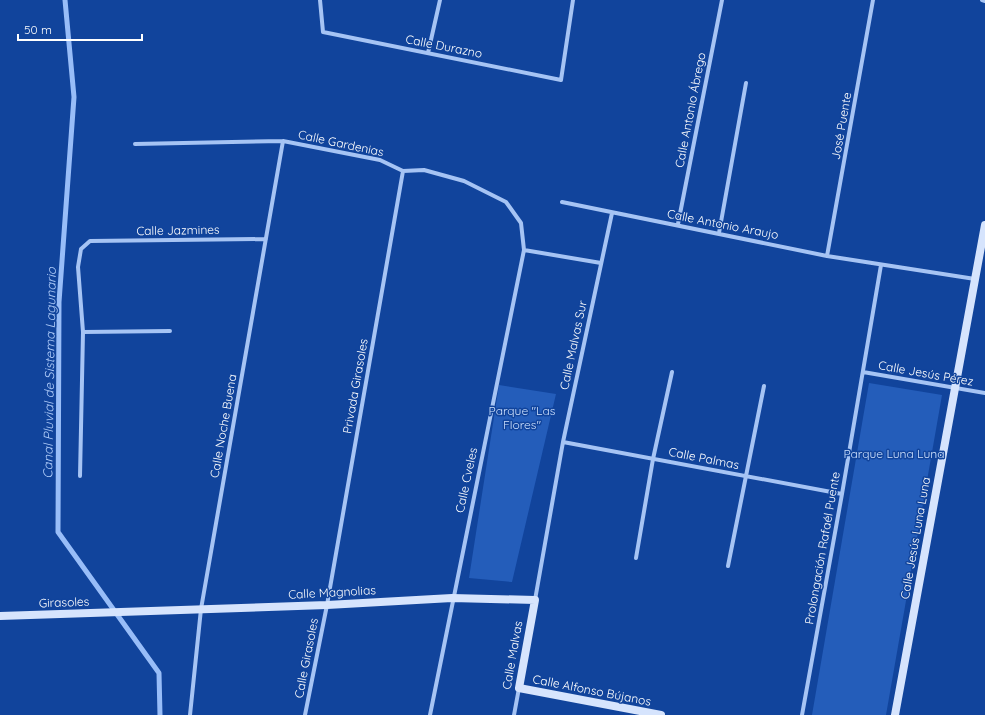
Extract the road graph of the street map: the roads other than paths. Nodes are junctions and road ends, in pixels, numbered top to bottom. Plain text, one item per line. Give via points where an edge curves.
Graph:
1 (320, 0) edge
2 (440, 0) edge
3 (573, 0) edge
4 (722, 0) edge
5 (873, 0) edge
6 (982, 0) edge
7 (985, 1) edge
8 (428, 53) junction
9 (746, 83) dead end
10 (283, 141) junction
11 (135, 144) dead end
12 (403, 171) junction
13 (562, 202) dead end
14 (612, 213) junction
15 (678, 224) junction
16 (985, 224) edge
17 (719, 233) junction
18 (266, 239) junction
19 (524, 250) junction
20 (827, 256) junction
21 (601, 263) junction
22 (881, 265) junction
23 (975, 279) junction
24 (170, 331) dead end
25 (83, 332) junction
26 (672, 372) dead end
27 (863, 372) junction
28 (764, 386) dead end
29 (955, 388) junction
30 (985, 394) edge
31 (563, 442) junction
32 (653, 459) junction
33 (80, 476) dead end
34 (746, 476) junction
35 (842, 494) junction
36 (636, 558) dead end
37 (728, 566) dead end
38 (452, 598) junction
39 (535, 600) junction
40 (327, 605) junction
41 (201, 609) junction
42 (130, 612) joint
43 (0, 616) edge
44 (519, 688) junction
45 (190, 715) edge
46 (305, 715) edge
47 (430, 715) edge
48 (514, 715) edge
49 (661, 715) edge
50 (802, 715) edge
51 (895, 715) edge

1 - 8 street, Calle Durazno via 323,32
2 - 8 street
3 - 8 street, Calle Durazno via 560,80
4 - 15 street, Calle Antonio Ábrego
5 - 20 street, José Puente
6 - 7 street
9 - 17 street
10 - 11 street, Calle Gardenias
10 - 12 street, Calle Gardenias via 380,160
10 - 18 street, Calle Noche Buena
12 - 19 street, Calle Gardenias via 424,170 464,181 506,202 521,223
12 - 40 street, Privada Girasoles
13 - 14 street, Calle Antonio Araujo
14 - 15 street, Calle Antonio Araujo
14 - 21 street, Calle Malvas Sur
15 - 17 street, Calle Antonio Araujo
16 - 23 street, Calle Jesús Luna Luna
17 - 20 street, Calle Antonio Araujo
18 - 25 street, Calle Jazmines via 90,241 81,249 78,267
18 - 41 street, Calle Noche Buena
19 - 21 street
19 - 38 street, Calle Cveles
20 - 22 street, Calle Antonio Araujo
21 - 31 street, Calle Malvas Sur
22 - 23 street, Calle Antonio Araujo
22 - 27 street, Prolongación Rafaél Puente
23 - 29 street, Calle Jesús Luna Luna
24 - 25 street
25 - 33 street
26 - 32 street
27 - 29 street, Calle Jesús Pérez
27 - 35 street, Prolongación Rafaél Puente
28 - 34 street
29 - 30 street, Calle Jesús Pérez
29 - 51 street, Calle Jesús Luna Luna
31 - 32 street, Calle Palmas
31 - 39 street, Calle Malvas Sur
32 - 34 street, Calle Palmas
32 - 36 street
34 - 35 street, Calle Palmas
34 - 37 street
35 - 50 street, Prolongación Rafaél Puente
38 - 39 street, Calle Magnolias
38 - 40 street, Calle Magnolias
38 - 47 street, Calle Cveles
39 - 44 street, Calle Malvas
40 - 41 street, Calle Magnolias
40 - 46 street, Calle Girasoles
41 - 42 street, Calle Magnolias
41 - 45 street, Calle Noche Buena
42 - 43 street, Girasoles
44 - 48 street, Calle Malvas
44 - 49 street, Calle Alfonso Bújanos

